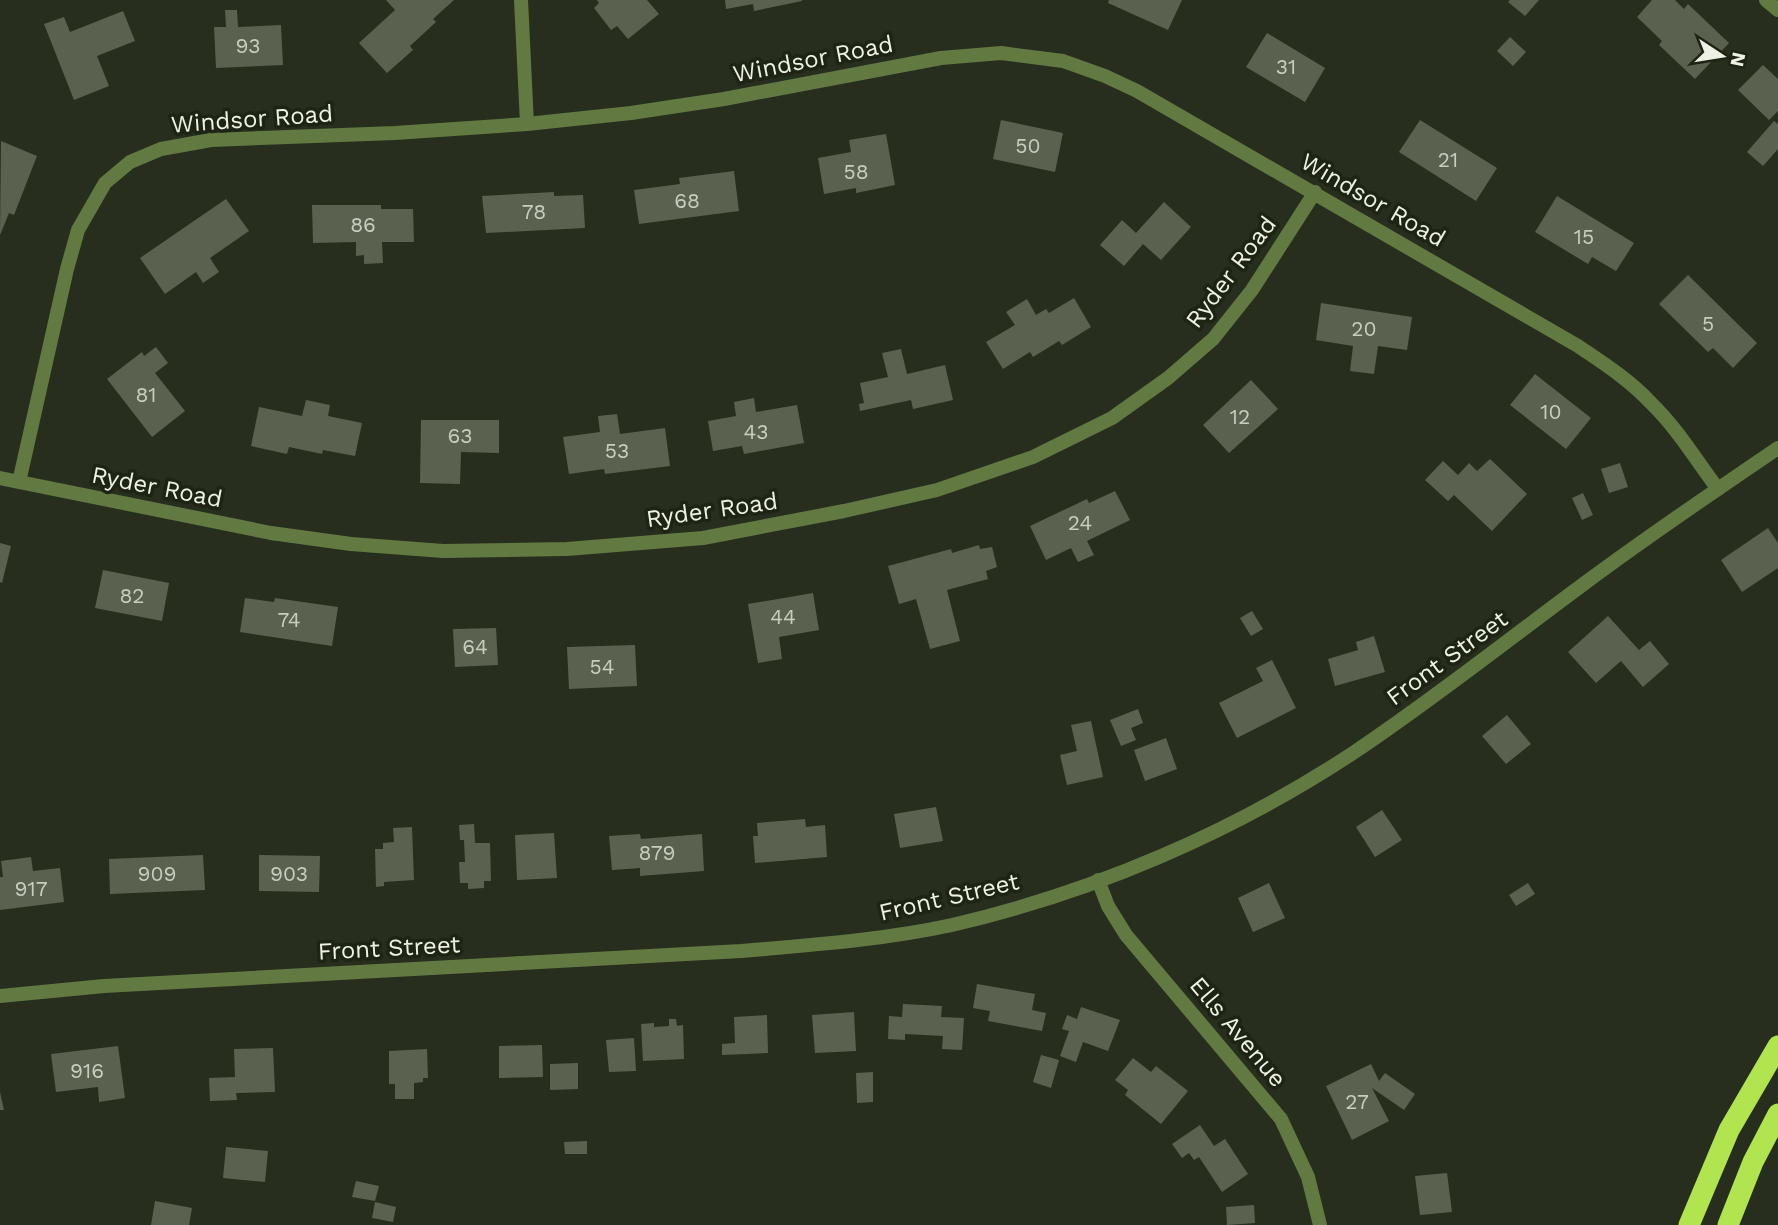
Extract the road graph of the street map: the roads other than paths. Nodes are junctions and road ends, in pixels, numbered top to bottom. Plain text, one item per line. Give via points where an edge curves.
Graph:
1 (521, 0) edge
2 (1766, 0) edge
3 (1778, 10) edge
4 (527, 124) junction
5 (1315, 192) junction
6 (1778, 448) edge
7 (0, 478) edge
8 (19, 482) junction
9 (1718, 489) junction
10 (1098, 880) junction
11 (0, 996) edge
12 (1778, 1046) edge
13 (1778, 1114) edge
14 (1320, 1225) edge
15 (1689, 1225) edge
16 (1728, 1225) edge

1 - 4 street
2 - 3 street
4 - 5 street, Windsor Road via 631,113 941,58 1001,53 1084,68 1137,91
4 - 8 street, Windsor Road via 211,140 161,149 130,162 104,183 78,230
5 - 8 street, Ryder Road via 1252,290 1213,339 1112,418 1033,457 937,490 844,511 703,538 567,549 443,551 271,533
5 - 9 street, Windsor Road via 1611,369 1666,418
6 - 9 street, Front Street
7 - 8 street, Ryder Road
9 - 10 street, Front Street via 1354,752 1241,818
10 - 11 street, Front Street via 953,924 838,942
10 - 14 street, Ells Avenue via 1126,934 1281,1119 1308,1177
12 - 15 highway via 1729,1130
13 - 16 highway

